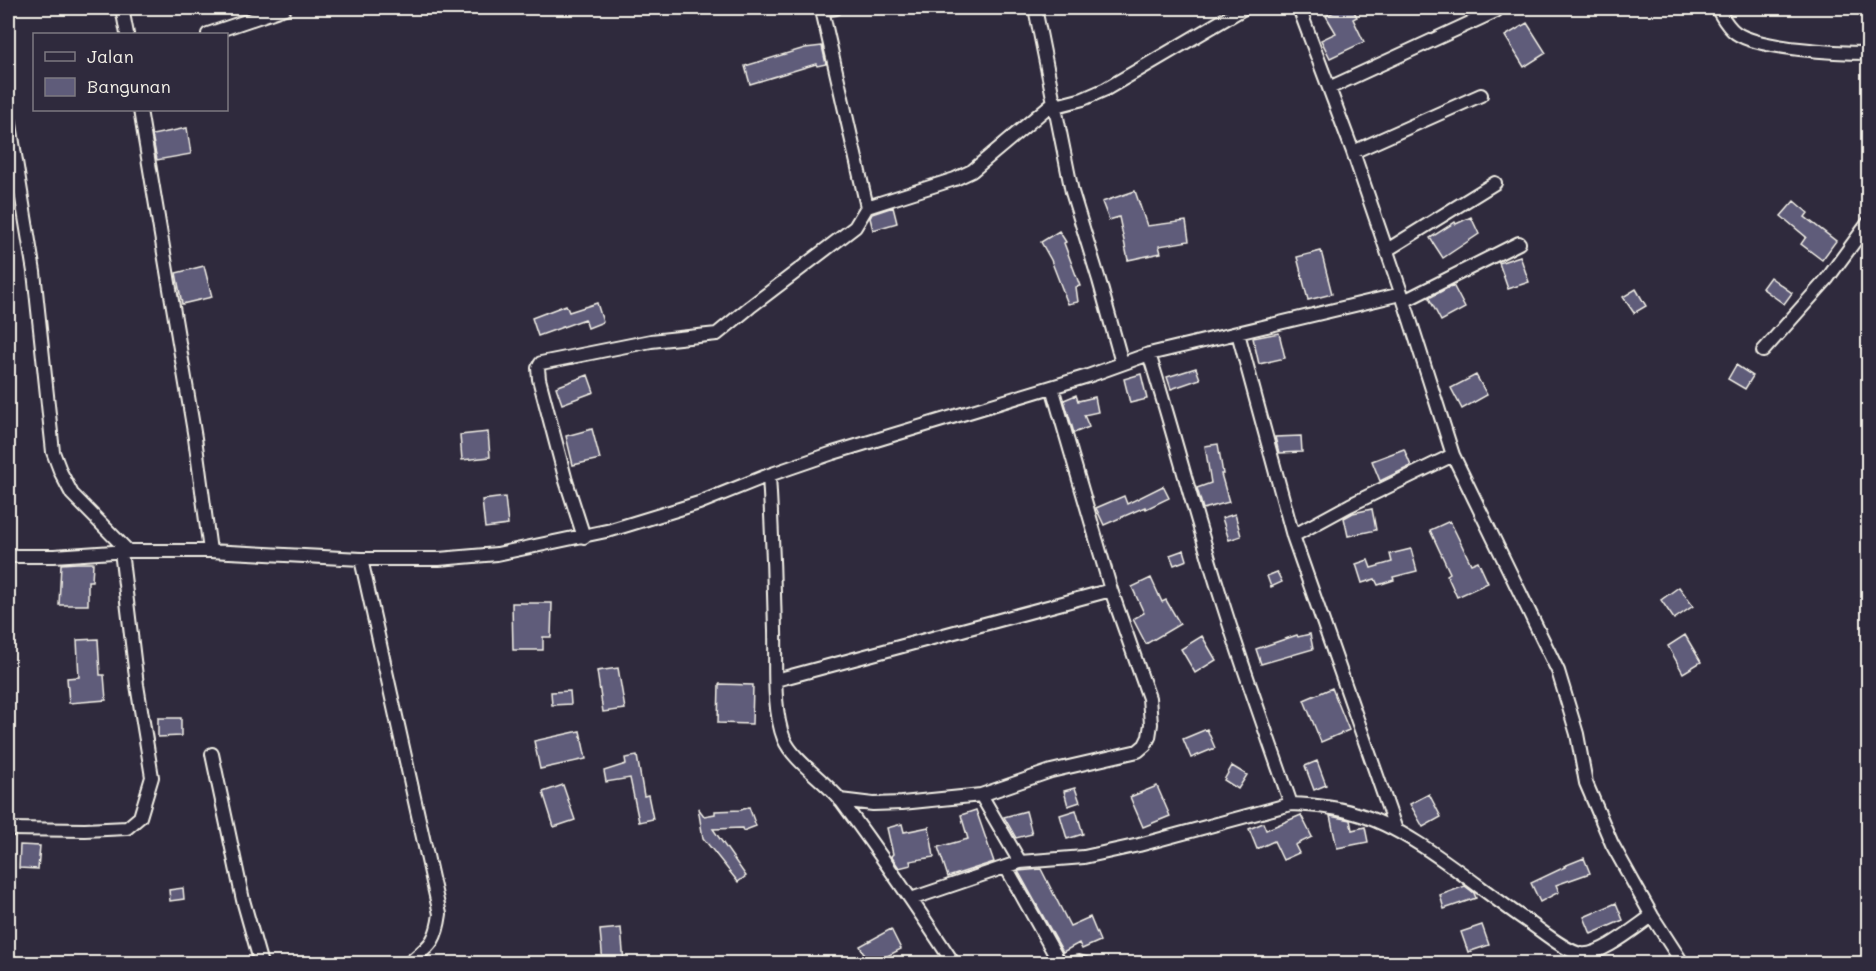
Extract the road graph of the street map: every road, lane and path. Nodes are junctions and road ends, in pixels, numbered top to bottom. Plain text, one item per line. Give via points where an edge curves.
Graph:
1 (122, 8) edge
2 (285, 8) edge
3 (836, 8) edge
4 (1035, 8) edge
5 (1244, 8) edge
6 (1299, 8) edge
7 (1717, 8) edge
8 (822, 9) edge
9 (1496, 11) dead end
10 (127, 33) edge
11 (211, 33) edge
12 (1869, 53) edge
13 (1329, 88) junction
14 (1481, 95) dead end
15 (1056, 104) junction
16 (140, 111) edge
17 (8, 112) edge
18 (1353, 152) junction
19 (1495, 183) dead end
20 (867, 207) junction
21 (1869, 223) edge
22 (1519, 243) dead end
23 (1387, 250) junction
24 (1403, 298) junction
25 (1238, 333) junction
26 (1763, 351) dead end
27 (1149, 354) junction
28 (1122, 363) junction
29 (1052, 387) junction
30 (1453, 455) junction
31 (769, 475) junction
32 (1293, 536) junction
33 (584, 537) junction
34 (124, 551) junction
35 (210, 551) junction
36 (8, 556) edge
37 (361, 559) junction
38 (1111, 590) junction
39 (776, 680) junction
40 (212, 754) dead end
41 (981, 795) junction
42 (840, 800) junction
43 (1291, 804) junction
44 (8, 829) edge
45 (1396, 830) junction
46 (1020, 862) junction
47 (1006, 867) junction
48 (911, 899) junction
49 (1652, 916) junction
50 (261, 963) edge
51 (408, 963) edge
52 (954, 963) edge
53 (1063, 963) edge
54 (1067, 963) edge
55 (1085, 963) edge
56 (1683, 963) edge

1 - 10 street
2 - 11 street
3 - 8 street
4 - 15 street
5 - 15 street via 1106,89
6 - 13 street
7 - 12 street via 1731,29 1749,40
8 - 20 street
9 - 13 street
13 - 18 street
14 - 18 street
15 - 20 street via 972,171
15 - 28 street via 1072,192
16 - 35 street
17 - 34 street via 34,272 53,452 72,494
18 - 23 street
19 - 23 street
20 - 33 street via 855,227 717,334 651,341 541,363 539,379
21 - 26 street via 1827,279
22 - 24 street
23 - 24 street
24 - 25 street
24 - 30 street
25 - 27 street
25 - 32 street
27 - 28 street
27 - 43 street via 1202,535
28 - 29 street
29 - 31 street
29 - 38 street
30 - 32 street
30 - 49 street via 1558,671 1577,734 1586,783 1612,844
31 - 33 street via 699,503
31 - 39 street
32 - 45 street
33 - 37 street via 497,554
34 - 35 street
34 - 36 street
34 - 44 street via 137,685 152,777 140,817 127,828
35 - 37 street
37 - 51 street via 440,914 437,933 428,947
38 - 39 street
38 - 41 street via 1149,698 1151,724 1145,745 1138,751 1051,771
39 - 42 street via 779,722 785,741
40 - 50 street via 243,900
41 - 42 street via 902,803
41 - 46 street
42 - 48 street
43 - 45 street via 1354,813
43 - 46 street via 1084,857
45 - 49 street via 1582,955 1598,952
46 - 47 street
47 - 48 street
47 - 53 street
48 - 52 street
49 - 56 street
54 - 55 street

